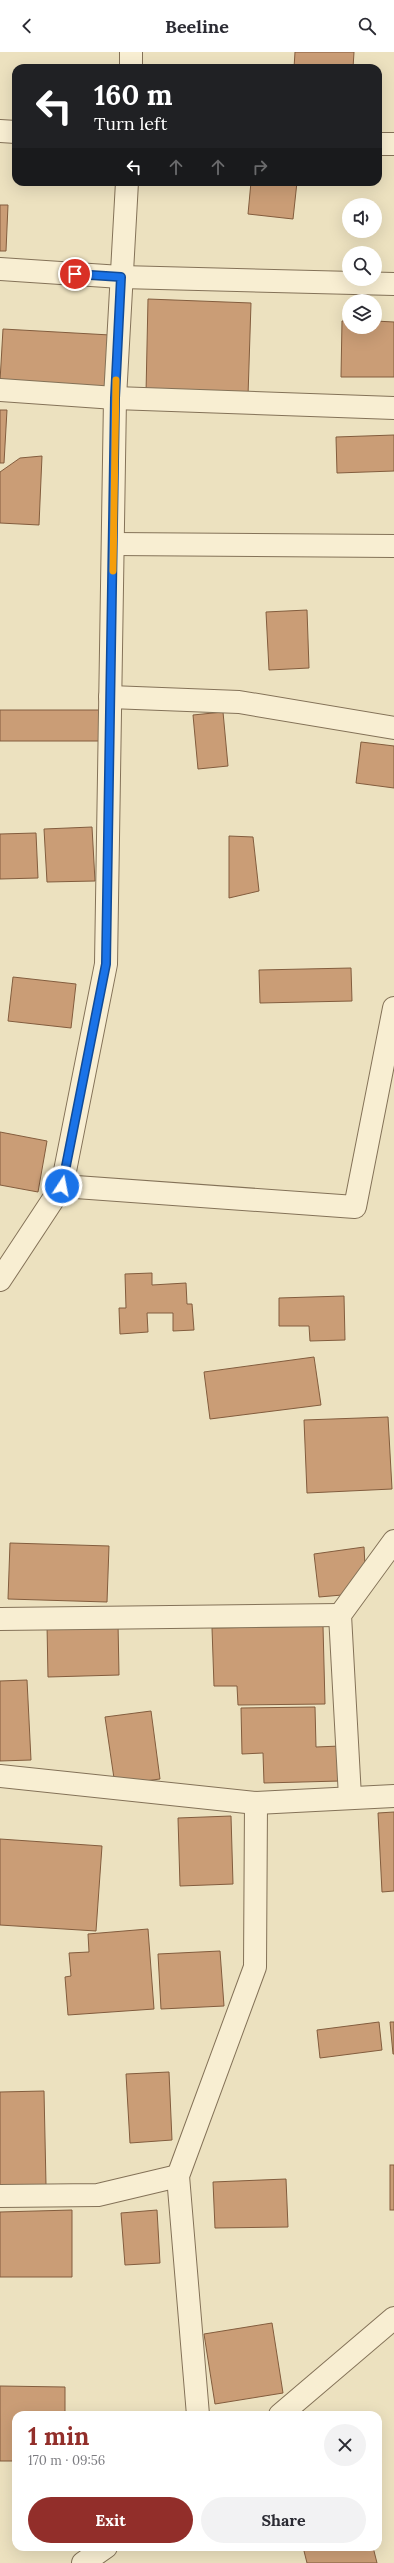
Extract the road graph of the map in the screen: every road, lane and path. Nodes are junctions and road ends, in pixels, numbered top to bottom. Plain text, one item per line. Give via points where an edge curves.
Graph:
1 (132, 52) edge
2 (131, 64) edge
3 (0, 131) edge
4 (12, 132) edge
5 (382, 144) edge
6 (394, 144) edge
7 (127, 186) edge
8 (0, 269) edge
9 (121, 277) junction
10 (394, 284) edge
11 (0, 390) edge
12 (115, 398) junction
13 (394, 408) edge
14 (113, 544) junction
15 (394, 546) edge
16 (110, 696) junction
17 (394, 728) edge
18 (394, 1008) edge
19 (62, 1186) junction
20 (0, 1280) edge
21 (394, 1541) edge
22 (340, 1615) junction
23 (0, 1620) edge
24 (0, 1776) edge
25 (394, 1796) edge
26 (350, 1797) junction
27 (256, 1803) junction
28 (178, 2176) junction
29 (0, 2196) edge
30 (394, 2318) edge
31 (198, 2411) edge
32 (285, 2411) edge
33 (100, 2551) edge
34 (82, 2563) edge

1 - 2 street
3 - 4 street
5 - 6 street
7 - 9 street
8 - 9 street
9 - 10 street
9 - 12 street
11 - 12 street
12 - 13 street
12 - 14 street
14 - 15 street
14 - 16 street
16 - 17 street via 239,702
16 - 19 street via 106,964
18 - 19 street via 355,1207
19 - 20 street
21 - 22 street
22 - 23 street
22 - 26 street
24 - 27 street
25 - 26 street
26 - 27 street
27 - 28 street via 255,1967
28 - 29 street via 98,2194
28 - 31 street
30 - 32 street
33 - 34 street

